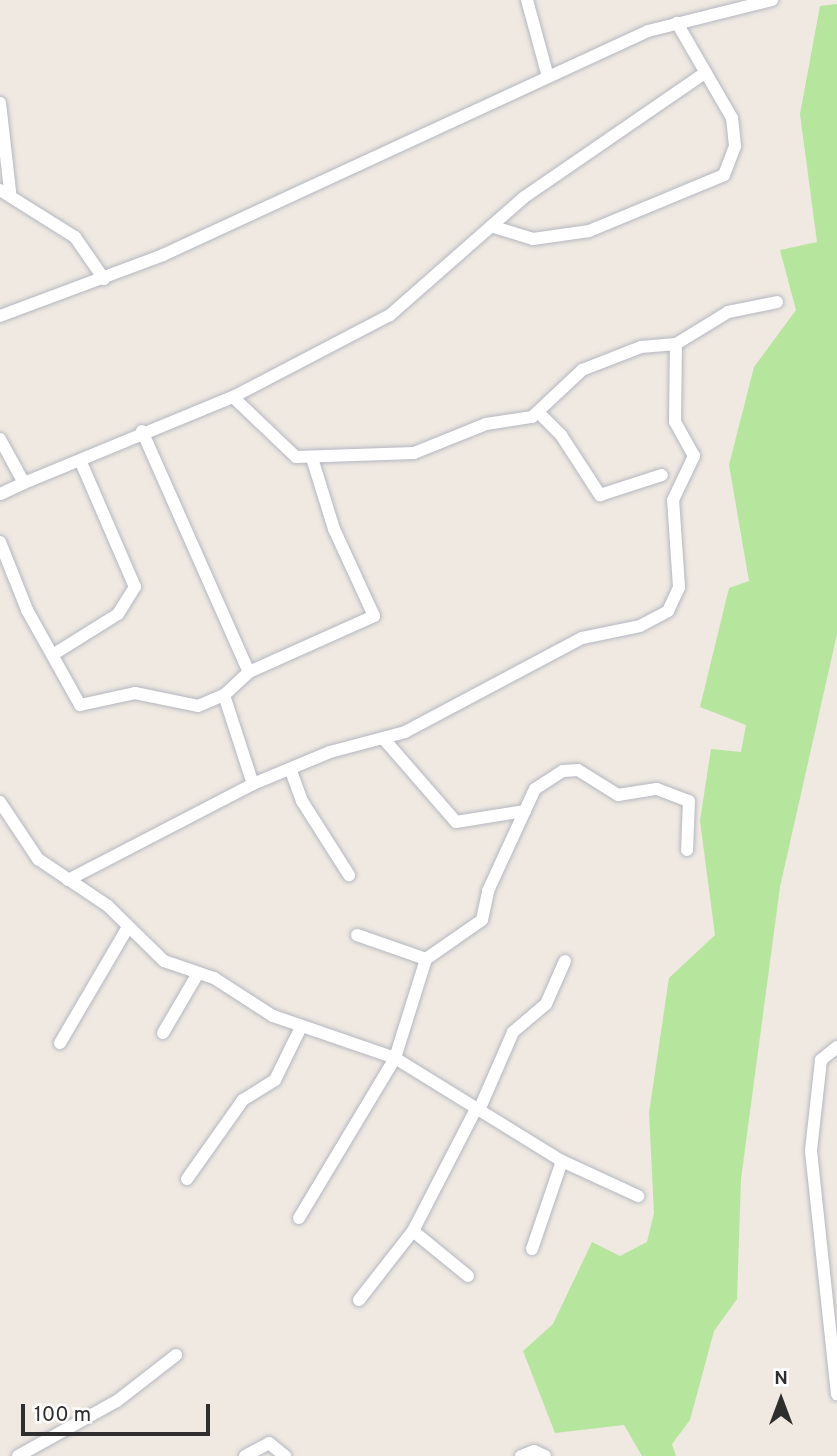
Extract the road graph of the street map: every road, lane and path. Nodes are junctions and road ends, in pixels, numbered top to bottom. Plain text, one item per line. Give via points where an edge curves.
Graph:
1 (527, 0) edge
2 (772, 0) edge
3 (677, 23) junction
4 (547, 73) junction
5 (705, 73) junction
6 (0, 103) edge
7 (5, 191) edge
8 (494, 227) junction
9 (104, 279) junction
10 (777, 302) dead end
11 (0, 316) edge
12 (676, 344) junction
13 (233, 397) junction
14 (537, 412) junction
15 (142, 431) junction
16 (0, 439) edge
17 (80, 460) junction
18 (313, 461) junction
19 (662, 475) dead end
20 (24, 483) junction
21 (0, 494) edge
22 (0, 542) edge
23 (54, 654) junction
24 (249, 672) junction
25 (224, 695) junction
26 (383, 738) junction
27 (291, 771) junction
28 (253, 784) junction
29 (0, 802) edge
30 (524, 811) junction
31 (687, 850) dead end
32 (349, 875) dead end
33 (68, 880) junction
34 (127, 929) junction
35 (357, 935) dead end
36 (426, 959) junction
37 (565, 961) dead end
38 (197, 975) junction
39 (302, 1027) junction
40 (163, 1032) dead end
41 (60, 1044) dead end
42 (837, 1047) edge
43 (395, 1058) junction
44 (478, 1110) junction
45 (562, 1161) junction
46 (187, 1179) dead end
47 (638, 1196) dead end
48 (299, 1218) dead end
49 (413, 1231) junction
50 (532, 1249) dead end
51 (468, 1276) dead end
52 (359, 1300) dead end
53 (176, 1355) dead end
54 (836, 1387) edge
55 (18, 1456) edge
56 (245, 1456) edge
57 (285, 1456) edge
58 (521, 1456) edge
59 (545, 1456) edge

1 - 4 street
2 - 3 street
3 - 4 street
3 - 5 street
4 - 9 street
5 - 8 street via 605,137
5 - 8 street via 732,118 735,146 724,176 589,231 533,239
6 - 7 street
7 - 9 street via 75,237
8 - 13 street via 415,299
9 - 11 street
10 - 12 street via 728,312
12 - 14 street via 641,347 582,370
12 - 26 street via 675,422 694,456 673,500 679,587 668,611 640,626 582,638
13 - 15 street
13 - 18 street via 296,457
14 - 18 street via 516,422 486,424 414,453
14 - 19 street via 568,443 600,495
15 - 17 street
15 - 24 street
16 - 20 street
17 - 20 street
17 - 23 street via 135,587 118,614
18 - 24 street via 334,529 374,616
20 - 21 street
22 - 23 street
23 - 25 street via 80,705 135,692 198,706
24 - 25 street
25 - 28 street
26 - 27 street
26 - 30 street via 456,822
27 - 28 street
27 - 32 street via 302,801
28 - 33 street
29 - 33 street via 20,839
30 - 31 street via 535,789 563,771 593,774 628,797 657,789 689,801
30 - 36 street via 482,920
33 - 34 street via 108,906
34 - 38 street via 164,961
34 - 41 street
35 - 36 street
36 - 43 street
37 - 44 street via 546,1004 513,1032
38 - 39 street
38 - 40 street
39 - 43 street
39 - 46 street via 275,1080 243,1100
42 - 54 street via 821,1060 811,1151
43 - 44 street
43 - 48 street
44 - 45 street
44 - 49 street
45 - 47 street
45 - 50 street
49 - 51 street
49 - 52 street
53 - 55 street via 117,1402
56 - 57 street via 269,1443
58 - 59 street via 534,1451

